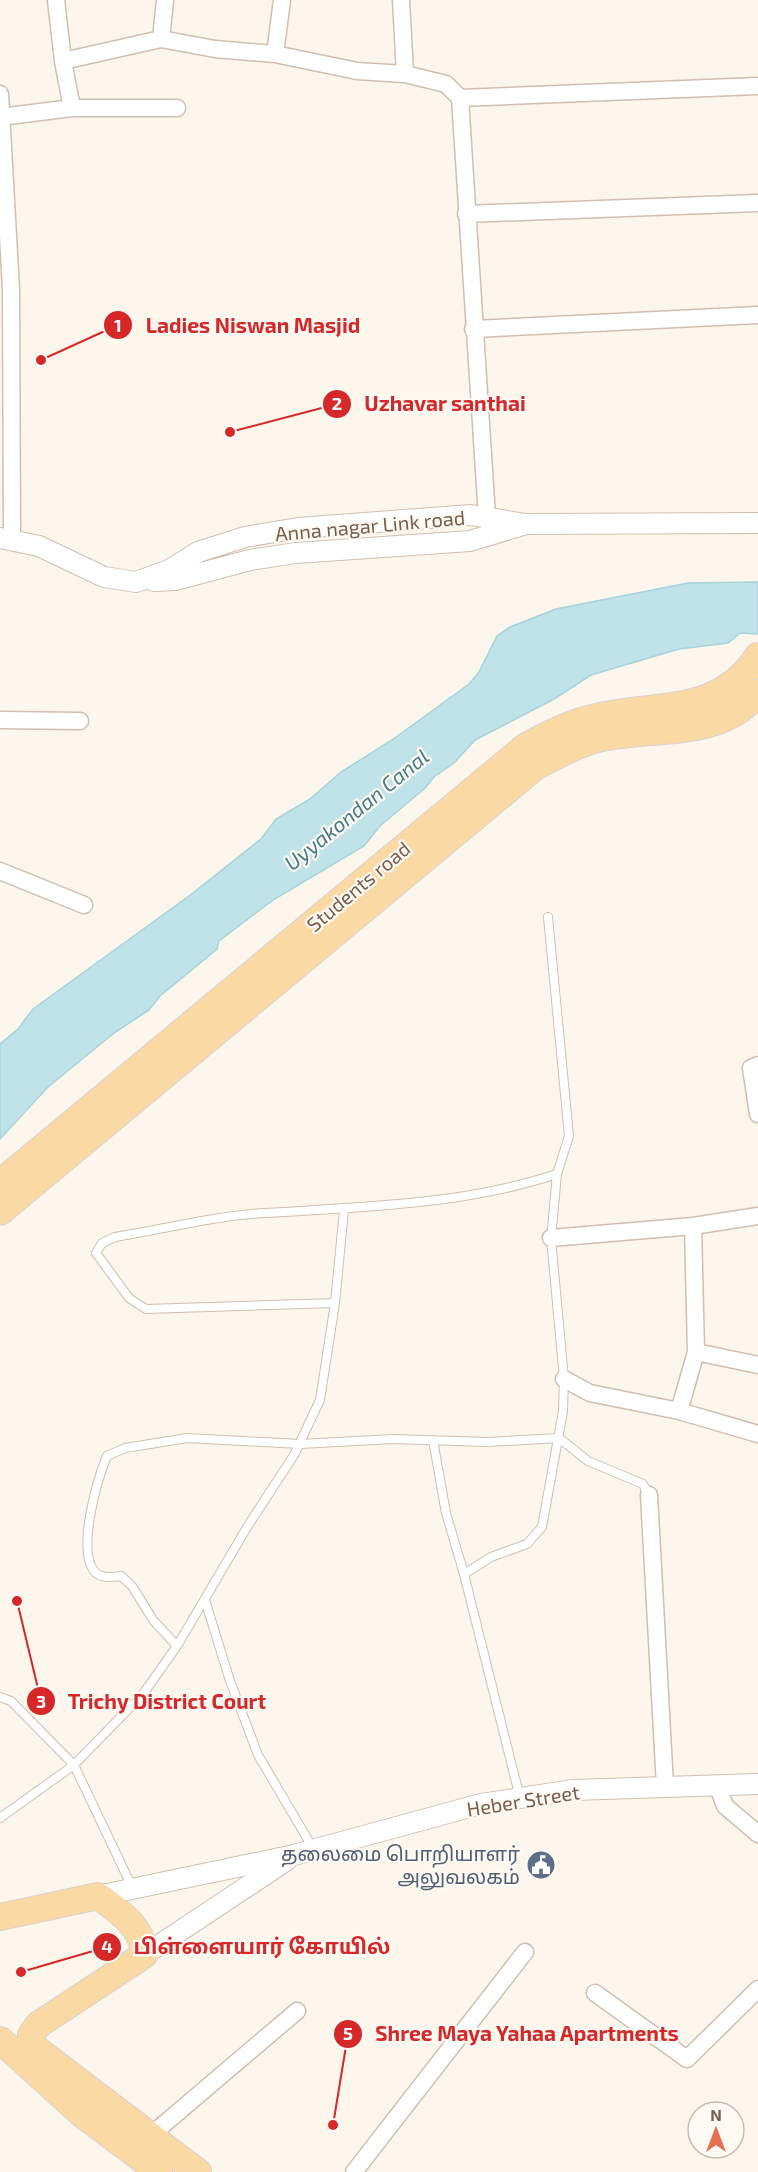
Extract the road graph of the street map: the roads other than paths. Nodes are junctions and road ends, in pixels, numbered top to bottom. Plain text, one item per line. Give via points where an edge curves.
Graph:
1 (56, 0) edge
2 (165, 0) edge
3 (282, 0) edge
4 (401, 0) edge
5 (161, 39) junction
6 (275, 54) junction
7 (63, 61) junction
8 (405, 74) junction
9 (758, 86) edge
10 (0, 94) edge
11 (460, 98) junction
12 (72, 108) junction
13 (177, 108) dead end
14 (1, 117) edge
15 (758, 202) edge
16 (466, 214) junction
17 (758, 315) edge
18 (473, 329) junction
19 (487, 518) junction
20 (758, 523) edge
21 (525, 524) junction
22 (6, 538) edge
23 (136, 582) junction
24 (755, 660) edge
25 (758, 693) edge
26 (0, 720) edge
27 (80, 721) dead end
28 (0, 871) edge
29 (84, 905) dead end
30 (548, 917) dead end
31 (758, 1065) edge
32 (758, 1114) edge
33 (557, 1174) junction
34 (0, 1183) edge
35 (344, 1210) junction
36 (0, 1212) edge
37 (758, 1216) edge
38 (693, 1226) junction
39 (551, 1238) junction
40 (335, 1303) junction
41 (696, 1352) junction
42 (758, 1365) edge
43 (564, 1379) junction
44 (680, 1411) junction
45 (758, 1434) edge
46 (559, 1438) junction
47 (433, 1440) junction
48 (300, 1443) junction
49 (649, 1495) joint
50 (464, 1575) junction
51 (205, 1600) junction
52 (177, 1646) junction
53 (0, 1697) edge
54 (74, 1765) junction
55 (717, 1784) junction
56 (758, 1784) edge
57 (665, 1786) junction
58 (520, 1798) junction
59 (0, 1818) edge
60 (758, 1834) edge
61 (314, 1850) junction
62 (294, 1855) junction
63 (133, 1889) junction
64 (98, 1896) junction
65 (0, 1917) edge
66 (525, 1952) dead end
67 (144, 1955) junction
68 (758, 1989) edge
69 (595, 1993) dead end
70 (297, 2011) dead end
71 (2, 2046) edge
72 (150, 2136) junction
73 (159, 2172) edge
74 (198, 2172) edge
75 (354, 2172) edge

1 - 7 street
2 - 5 street
3 - 6 street
4 - 8 street
5 - 6 street
5 - 7 street
6 - 8 street via 357,71
7 - 12 street
8 - 11 street via 446,84
9 - 11 street
10 - 14 street
11 - 16 street
12 - 13 street
12 - 14 street
14 - 22 street via 11,289
15 - 16 street
16 - 18 street
17 - 18 street
18 - 19 street
19 - 21 street, Anna nagar Link road
19 - 23 street, Anna nagar Link road via 471,515 298,528 245,537 198,552 169,570
20 - 21 street, Anna nagar Link road
21 - 23 street via 470,541 297,553 250,560 175,580
22 - 23 street via 39,546 104,576
24 - 34 main road, Students road via 732,686 710,698 589,718 525,747
25 - 36 main road via 736,714 719,723 594,740 535,767
26 - 27 street
28 - 29 street
30 - 33 lane via 569,1136
31 - 32 street via 751,1068
33 - 35 lane via 442,1199
33 - 39 lane
35 - 40 lane
35 - 40 lane via 261,1213 115,1237 102,1243 96,1253 129,1298 146,1309
37 - 38 street
38 - 39 street
38 - 41 street
39 - 43 lane
40 - 48 lane via 320,1400
41 - 42 street
41 - 44 street
43 - 44 street via 590,1393
43 - 46 lane
44 - 45 street
46 - 47 lane
46 - 49 lane via 588,1461 643,1485
46 - 50 lane via 537,1536 527,1544 491,1557
47 - 48 lane
47 - 50 lane via 446,1513
48 - 51 lane
48 - 52 lane via 187,1438 125,1448 107,1456 97,1480 89,1519 89,1560 103,1577 121,1576 132,1586 153,1620
49 - 57 street
50 - 58 lane
51 - 52 lane
51 - 61 lane via 258,1755
52 - 54 lane via 143,1694
53 - 54 lane via 11,1701
54 - 59 lane
54 - 63 lane
55 - 56 street, Heber Street
55 - 57 street, Heber Street
55 - 60 street via 725,1806
57 - 58 street, Heber Street
58 - 61 street, Heber Street via 481,1804
61 - 62 street, Heber Street
62 - 63 street, Heber Street
62 - 67 street
63 - 64 street, Heber Street
64 - 65 main road
64 - 67 main road via 123,1915 144,1941
66 - 75 street
67 - 72 main road via 38,2025 31,2035 31,2046
68 - 69 street via 687,2059
70 - 72 street
71 - 73 main road via 83,2115
72 - 74 main road

